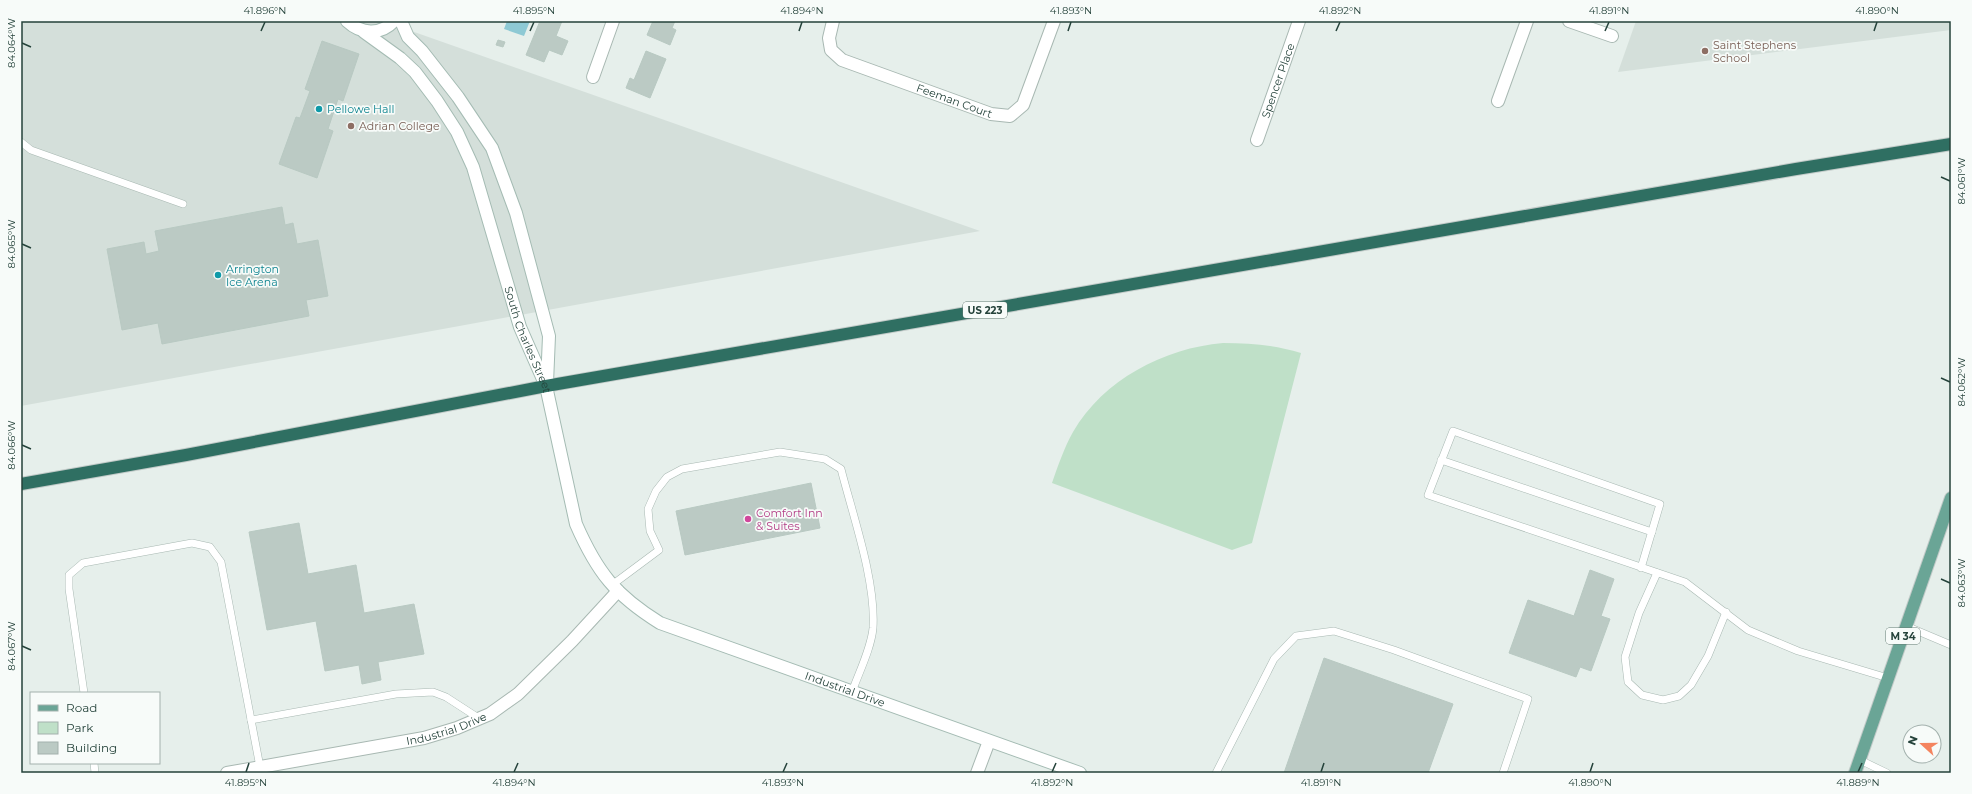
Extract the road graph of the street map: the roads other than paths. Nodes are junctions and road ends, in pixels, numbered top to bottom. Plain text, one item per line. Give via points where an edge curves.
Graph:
1 (347, 21) edge
2 (394, 21) edge
3 (401, 21) edge
4 (614, 21) edge
5 (833, 21) edge
6 (1054, 21) edge
7 (1299, 21) edge
8 (1527, 21) edge
9 (1569, 21) edge
10 (364, 32) junction
11 (1612, 36) dead end
12 (593, 77) dead end
13 (1498, 101) dead end
14 (1257, 140) dead end
15 (21, 142) edge
16 (1951, 144) edge
17 (183, 204) dead end
18 (546, 386) junction
19 (1441, 460) junction
20 (21, 484) edge
21 (1951, 498) edge
22 (1652, 532) junction
23 (1641, 568) junction
24 (1657, 573) junction
25 (615, 588) junction
26 (1726, 612) junction
27 (1906, 626) junction
28 (1951, 645) edge
29 (1888, 678) junction
30 (84, 692) edge
31 (852, 692) junction
32 (480, 719) junction
33 (251, 720) junction
34 (989, 741) junction
35 (1860, 760) junction
36 (260, 767) junction
37 (227, 773) edge
38 (977, 773) edge
39 (1080, 773) edge
40 (1216, 773) edge
41 (1503, 773) edge
42 (1855, 773) edge
43 (1887, 773) edge

1 - 10 street, South Charles Street via 354,28
2 - 10 street via 385,29
3 - 18 street, South Charles Street via 408,38 422,51 458,97 492,148 516,213 549,336
4 - 12 street
5 - 6 street, Feeman Court via 829,38 831,50 842,60 991,114 1010,116 1023,104
7 - 14 street, Spencer Place
8 - 13 street
9 - 11 street
10 - 18 street, South Charles Street via 415,72 456,132 473,167 520,327
15 - 17 lane via 31,150
16 - 18 highway, US 223
18 - 20 highway, US 223
18 - 25 street, Industrial Drive via 576,524 601,573
19 - 22 lane
19 - 22 lane via 1453,431 1660,504
19 - 23 lane via 1428,494
21 - 27 main road, M 34
22 - 23 lane
23 - 24 lane
24 - 26 lane via 1685,582
24 - 26 lane via 1639,613 1625,657 1628,682 1642,695 1662,700 1679,696 1685,691 1708,656
25 - 31 street, Industrial Drive via 637,608 660,623
25 - 31 lane via 659,550 650,531 648,509 656,490 667,477 682,469 780,452 825,459 841,469 870,585 873,629
25 - 32 street, Industrial Drive via 572,641 518,694
26 - 29 lane via 1748,630 1798,652
27 - 28 lane
27 - 29 main road, M 34
29 - 35 main road, M 34
30 - 33 lane via 69,589 70,575 83,563 192,543 210,547 221,562
31 - 34 street, Industrial Drive
32 - 33 lane via 446,697 433,692 396,694
32 - 36 street, Industrial Drive via 424,738
33 - 36 lane
34 - 38 street
34 - 39 street, Industrial Drive
35 - 42 main road, M 34
35 - 43 lane
36 - 37 street, Industrial Drive
40 - 41 lane via 1274,659 1296,636 1334,631 1401,652 1528,699

